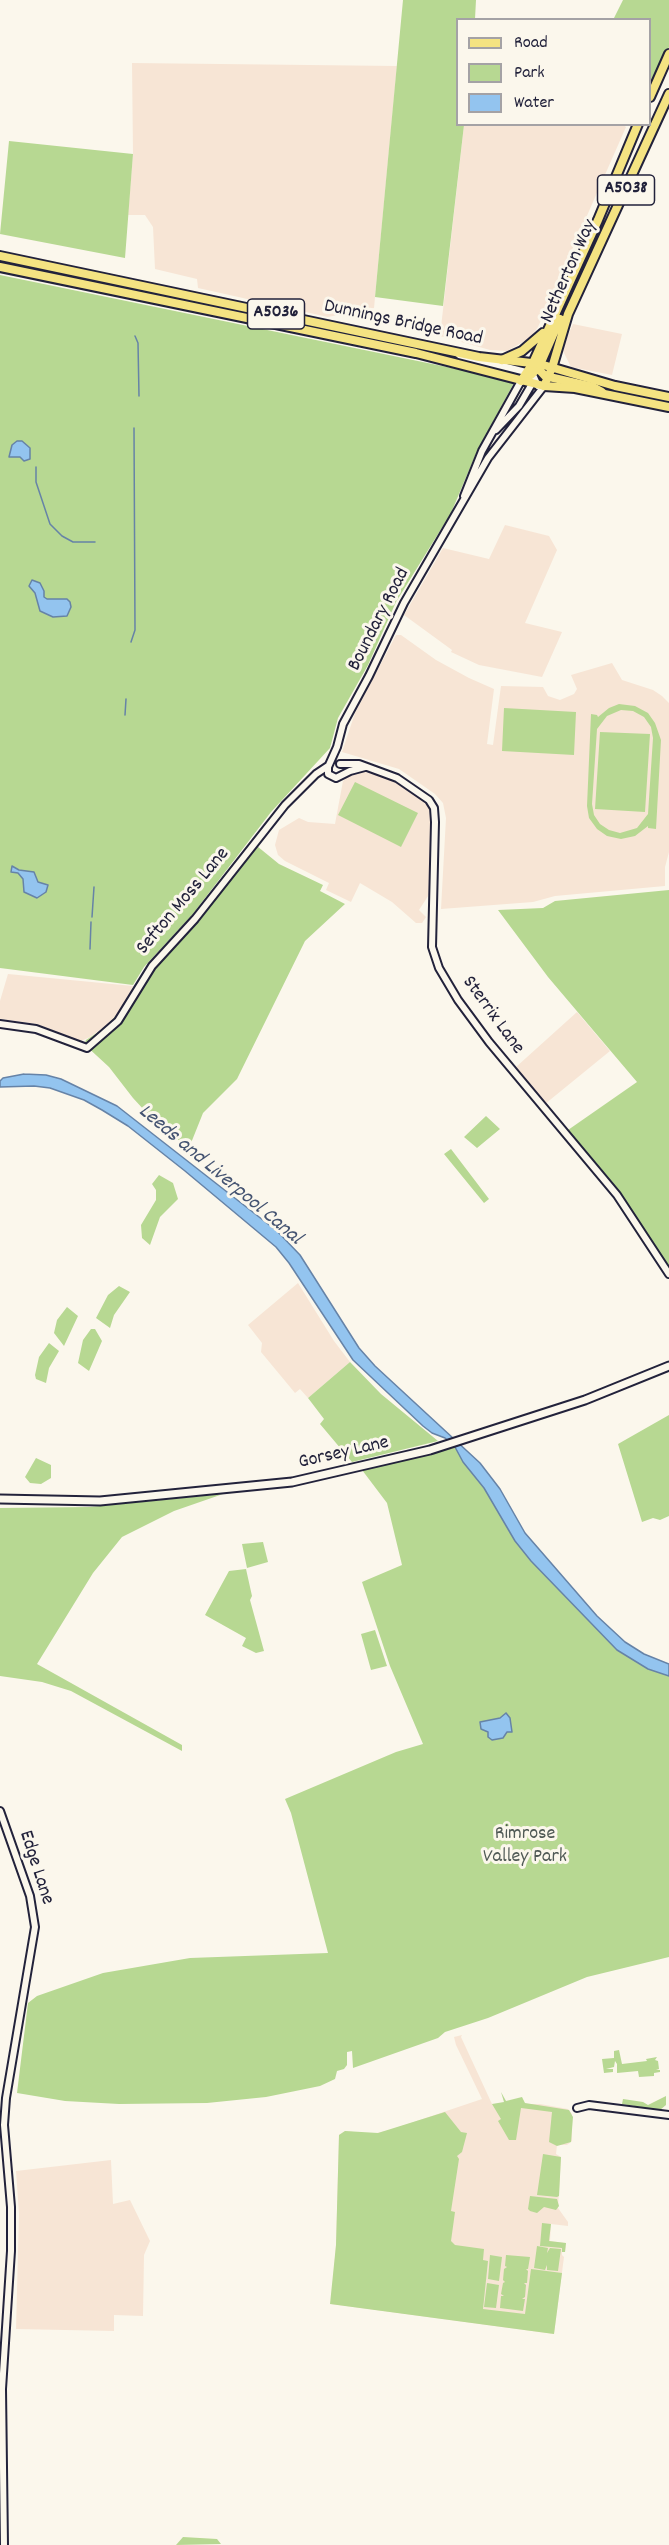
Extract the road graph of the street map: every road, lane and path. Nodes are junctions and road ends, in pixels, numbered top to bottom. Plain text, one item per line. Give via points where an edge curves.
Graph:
1 (669, 54) edge
2 (669, 94) edge
3 (651, 95) edge
4 (637, 126) edge
5 (0, 256) edge
6 (0, 267) edge
7 (143, 291) dead end
8 (163, 301) junction
9 (574, 302) junction
10 (548, 328) junction
11 (450, 351) junction
12 (502, 360) junction
13 (536, 374) junction
14 (669, 397) edge
15 (669, 408) edge
16 (489, 437) junction
17 (459, 510) junction
18 (337, 747) junction
19 (340, 764) junction
20 (329, 765) junction
21 (365, 767) junction
22 (329, 776) junction
23 (342, 776) junction
24 (312, 779) junction
25 (0, 1024) edge
26 (669, 1274) edge
27 (669, 1366) edge
28 (0, 1501) edge
29 (0, 1811) edge
30 (577, 2108) dead end
31 (669, 2115) edge
32 (4, 2545) edge

1 - 3 main road
2 - 9 main road, Netherton Way / A5038
4 - 10 main road, Netherton Way / A5038
5 - 11 main road, Dunnings Bridge Road / A5036
6 - 8 main road, Dunnings Bridge Road / A5036
7 - 8 main road via 158,295
8 - 13 main road, Dunnings Bridge Road / A5036
9 - 13 main road, Netherton Way / A5038 via 558,340
9 - 13 main road via 561,319
10 - 12 main road via 528,347
10 - 13 main road, Netherton Way / A5038
11 - 12 main road, Dunnings Bridge Road / A5036
11 - 13 street
12 - 13 main road, Dunnings Bridge Road / A5036
13 - 14 main road, A5036 via 561,371
13 - 15 main road, A5036 via 575,388
13 - 16 street, Boundary Road
13 - 16 street via 519,406
13 - 17 street, Boundary Road via 535,398 488,458
16 - 17 street, Boundary Road
17 - 18 street, Boundary Road via 404,603 343,724
18 - 19 street, Boundary Road
18 - 20 street, Boundary Road
19 - 20 street
19 - 21 street, Sterrix Lane
19 - 23 street
20 - 22 street
20 - 24 street, Sefton Moss Lane
21 - 23 street
21 - 26 street, Sterrix Lane via 410,785 434,808 432,947 458,1000 516,1077 607,1182
22 - 23 street
22 - 24 street
24 - 25 street, Sefton Moss Lane via 285,805 195,919 152,966 118,1021 87,1048 36,1029
27 - 28 main road, Gorsey Lane via 585,1400 445,1445 292,1482 100,1501
29 - 32 street, Edge Lane via 30,1896 34,1928 3,2126 11,2208 2,2390
30 - 31 street via 589,2105

